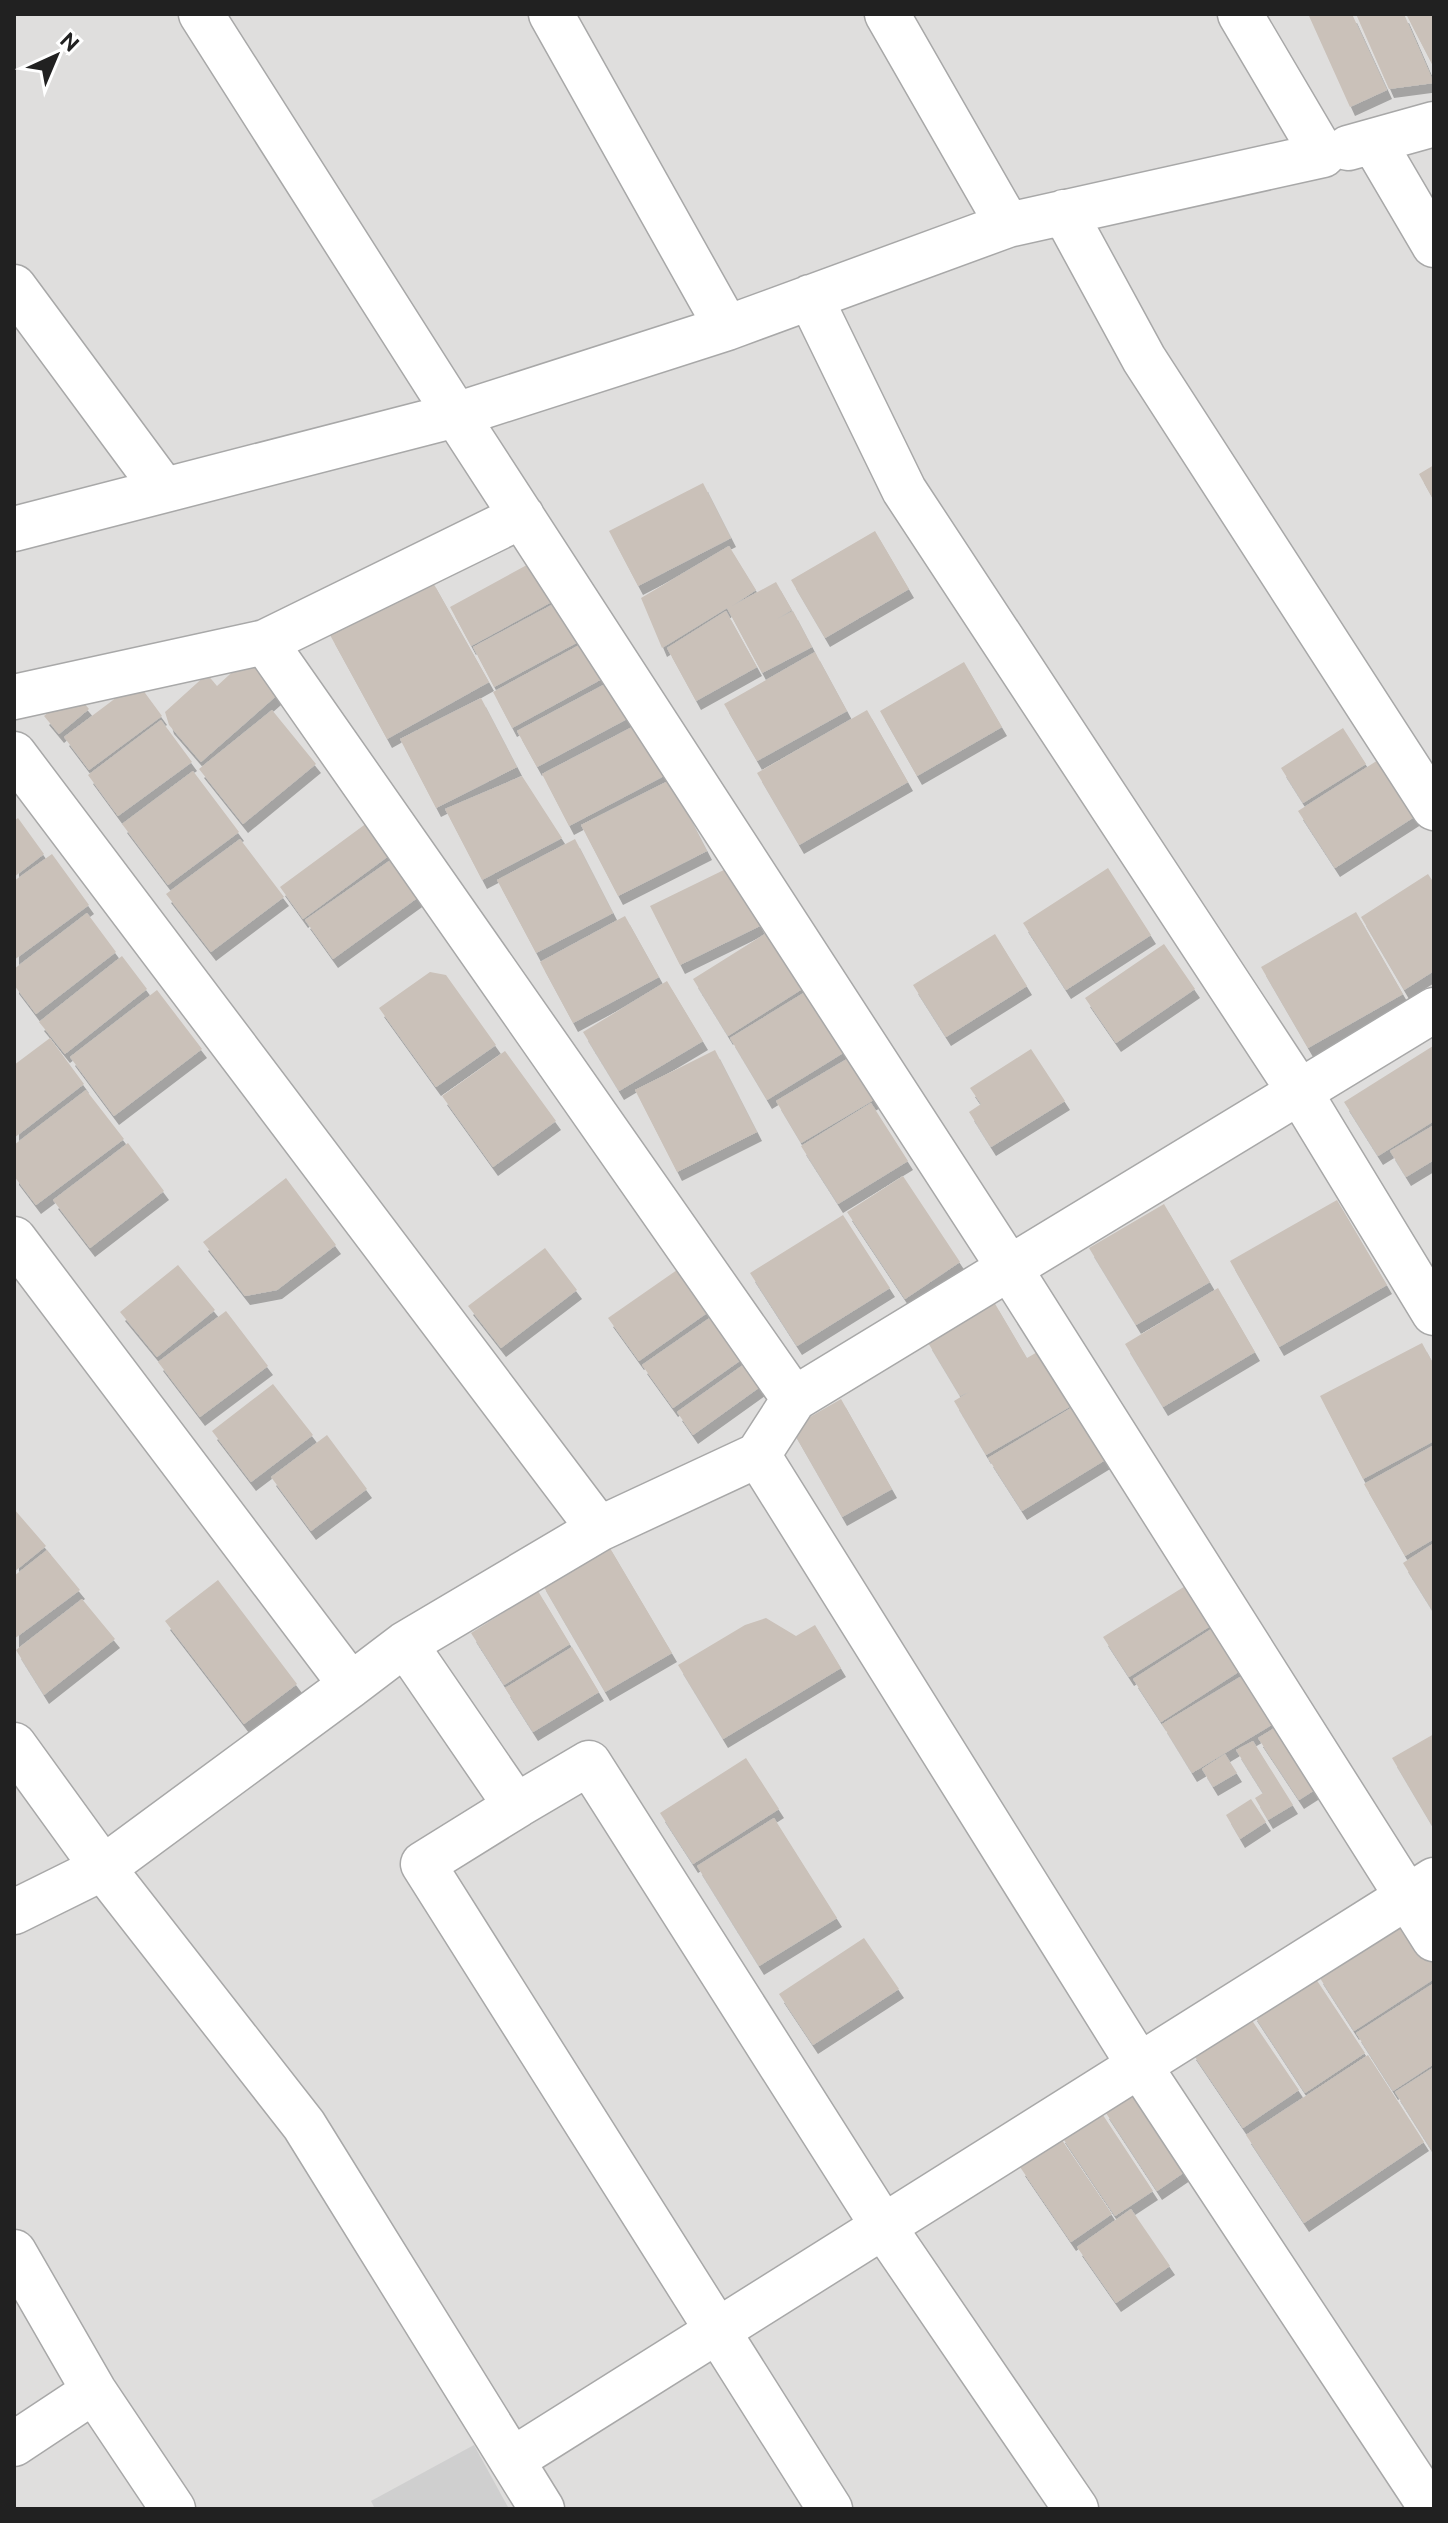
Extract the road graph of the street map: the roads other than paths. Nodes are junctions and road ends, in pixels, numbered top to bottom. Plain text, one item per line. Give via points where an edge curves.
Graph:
1 (201, 14) edge
2 (551, 14) edge
3 (887, 14) edge
4 (1240, 14) edge
5 (1434, 124) edge
6 (1373, 141) junction
7 (1323, 155) junction
8 (1064, 212) junction
9 (1008, 225) junction
10 (1434, 245) edge
11 (14, 287) edge
12 (810, 297) junction
13 (727, 328) junction
14 (456, 415) junction
15 (164, 490) junction
16 (522, 516) junction
17 (14, 529) edge
18 (265, 642) junction
19 (14, 697) edge
20 (14, 754) edge
21 (1434, 808) edge
22 (1434, 1010) edge
23 (1299, 1091) junction
24 (14, 1239) edge
25 (1010, 1269) junction
26 (1434, 1313) edge
27 (794, 1399) junction
28 (758, 1455) junction
29 (599, 1529) junction
30 (405, 1644) junction
31 (351, 1685) junction
32 (14, 1745) edge
33 (518, 1805) junction
34 (103, 1868) junction
35 (1420, 1888) edge
36 (14, 1912) edge
37 (1434, 1939) edge
38 (1139, 2065) junction
39 (883, 2226) junction
40 (14, 2252) edge
41 (718, 2330) junction
42 (94, 2391) junction
43 (14, 2444) edge
44 (512, 2460) junction
45 (173, 2509) edge
46 (542, 2509) edge
47 (830, 2509) edge
48 (1076, 2509) edge
49 (1432, 2509) edge

1 - 14 street
2 - 13 street
3 - 9 street
4 - 7 street
5 - 6 street
6 - 7 street
6 - 10 street
7 - 8 street
8 - 9 street
8 - 21 street via 1144,359
9 - 12 street
11 - 15 street
12 - 13 street
12 - 23 street via 904,490
13 - 14 street
14 - 15 street
14 - 16 street
15 - 17 street
16 - 18 street
16 - 25 street
18 - 19 street
18 - 27 street
20 - 29 street
22 - 23 street
23 - 25 street
23 - 26 street
24 - 31 street
25 - 27 street
25 - 35 street
27 - 28 street
28 - 29 street
28 - 38 street
29 - 30 street
30 - 31 street
30 - 33 street
31 - 34 street
32 - 34 street
33 - 39 street via 589,1763
33 - 41 street via 423,1864
34 - 36 street
34 - 44 street via 304,2125
35 - 37 street
35 - 38 street
38 - 39 street
38 - 49 street
39 - 41 street
39 - 48 street
40 - 42 street
41 - 44 street
41 - 47 street
42 - 43 street
42 - 45 street
44 - 46 street

